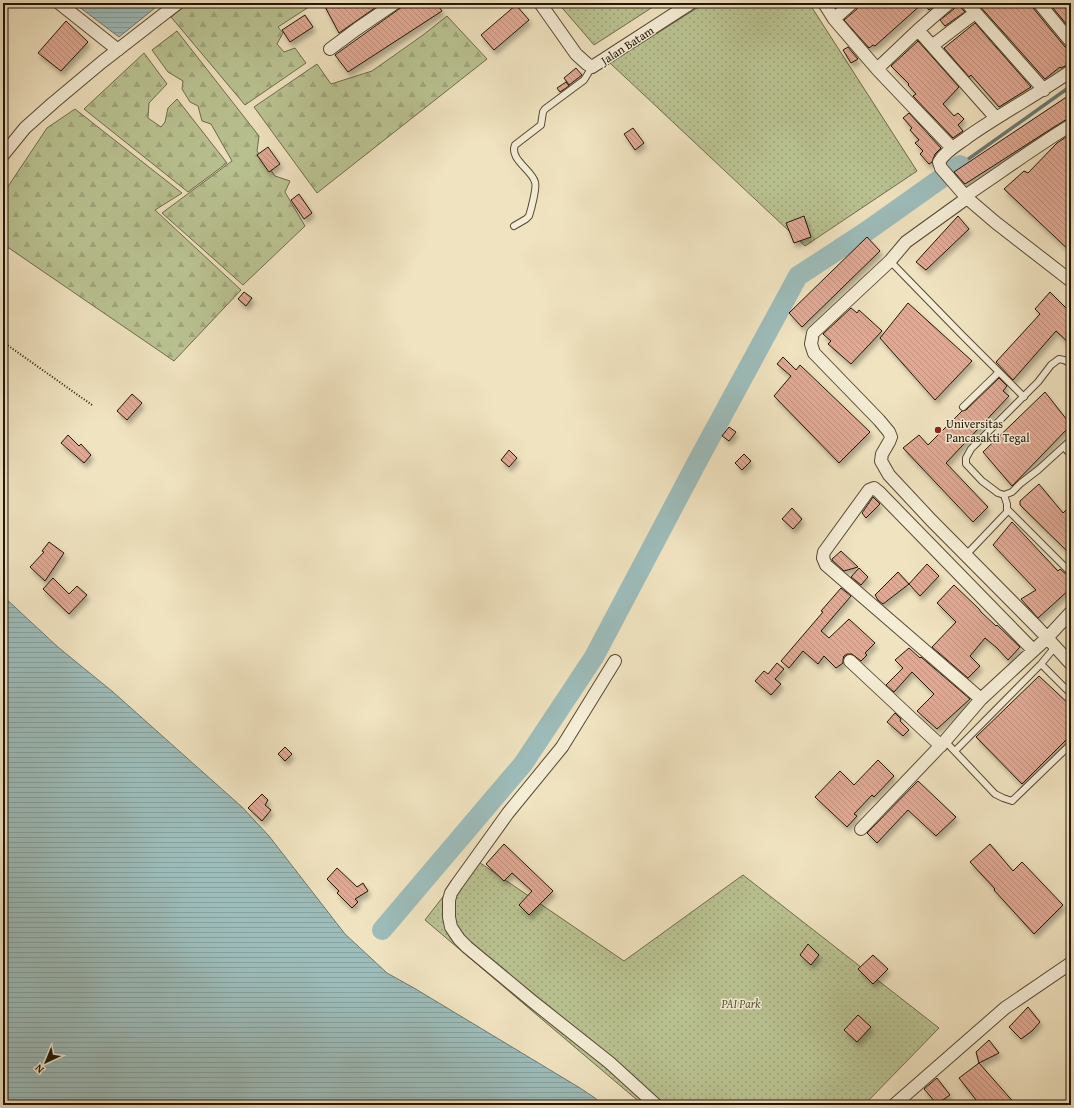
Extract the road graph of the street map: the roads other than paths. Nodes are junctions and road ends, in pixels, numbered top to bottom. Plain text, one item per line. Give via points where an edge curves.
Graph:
1 (59, 3) edge
2 (178, 3) edge
3 (395, 3) edge
4 (540, 3) edge
5 (691, 3) edge
6 (824, 3) edge
7 (852, 3) edge
8 (949, 3) edge
9 (967, 3) edge
10 (1039, 3) edge
11 (975, 13) junction
12 (834, 18) junction
13 (918, 30) junction
14 (1071, 42) edge
15 (933, 45) junction
16 (330, 49) dead end
17 (118, 50) junction
18 (592, 67) junction
19 (877, 69) junction
20 (1071, 72) edge
21 (1044, 90) junction
22 (996, 118) junction
23 (1071, 124) edge
24 (952, 148) junction
25 (3, 155) edge
26 (966, 197) junction
27 (514, 226) dead end
28 (890, 261) junction
29 (1071, 281) edge
30 (1071, 364) edge
31 (999, 372) junction
32 (1024, 397) junction
33 (963, 407) dead end
34 (1071, 440) edge
35 (1064, 447) junction
36 (1071, 455) edge
37 (1004, 495) junction
38 (1007, 509) junction
39 (966, 555) junction
40 (1071, 572) edge
41 (1071, 612) edge
42 (1051, 642) junction
43 (1033, 650) junction
44 (615, 661) dead end
45 (850, 661) dead end
46 (1041, 664) junction
47 (1071, 664) edge
48 (1071, 694) edge
49 (981, 699) junction
50 (943, 743) junction
51 (1071, 744) edge
52 (955, 751) junction
53 (861, 829) dead end
54 (1071, 963) edge
55 (656, 1105) edge
56 (894, 1105) edge

1 - 17 street
2 - 17 street
3 - 16 street
4 - 18 street, Jalan Batam via 576,54
5 - 18 street, Jalan Batam
6 - 12 street
7 - 12 street
8 - 13 street
9 - 11 street
10 - 14 street
11 - 15 street
11 - 21 street
12 - 19 street
13 - 15 street
13 - 19 street
15 - 22 street
17 - 25 street via 25,128
18 - 27 lane via 584,80 545,109 541,125 515,145 515,155 536,185 529,216
19 - 24 street
20 - 21 street
21 - 22 street
22 - 24 street
23 - 26 street
24 - 26 street via 939,162 941,168
26 - 28 street via 906,242
26 - 29 street
28 - 31 lane
28 - 39 street via 813,333 811,344 814,353 889,432 890,442 882,454 881,461 889,475
30 - 32 lane via 1059,359
31 - 32 lane
31 - 33 lane
32 - 37 lane via 971,449 966,458 966,464 982,481
34 - 35 lane
35 - 36 lane
35 - 37 lane via 1012,492
37 - 38 lane via 1008,504
38 - 39 lane via 1000,520
38 - 40 lane
39 - 42 street
41 - 42 street
42 - 43 street
42 - 46 lane
42 - 47 street
43 - 49 street
43 - 49 street via 879,492 874,488 868,490 824,552 826,565
44 - 55 street via 562,747 508,813 451,893 449,917 451,927 467,947 610,1063
45 - 50 street
46 - 48 lane
46 - 52 lane
49 - 50 street
50 - 52 lane
50 - 53 street
51 - 52 lane via 1012,801 995,794
54 - 56 street via 1005,1008

